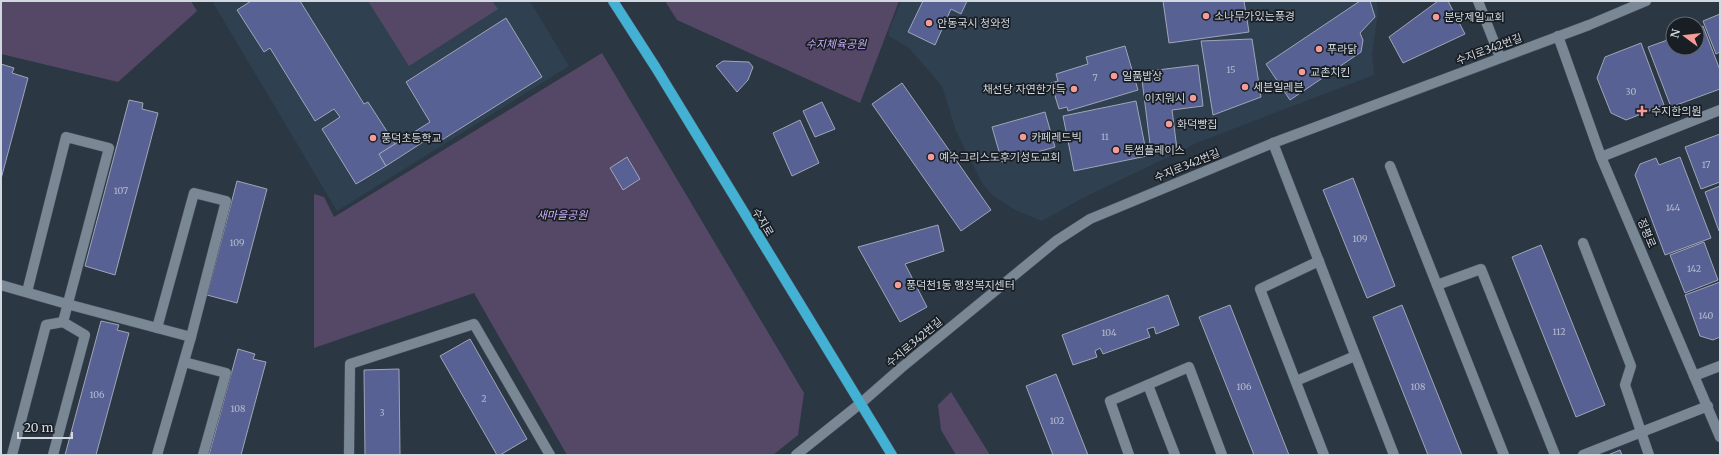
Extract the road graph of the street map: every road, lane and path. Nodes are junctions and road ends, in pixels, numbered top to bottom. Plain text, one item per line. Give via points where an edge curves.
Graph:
1 (613, 1) edge
2 (1478, 1) edge
3 (1646, 1) edge
4 (1622, 6) edge
5 (1558, 36) junction
6 (1500, 57) junction
7 (1720, 110) edge
8 (1273, 143) junction
9 (1601, 157) junction
10 (1390, 166) dead end
11 (1583, 243) dead end
12 (1319, 261) junction
13 (1, 284) edge
14 (1437, 285) junction
15 (27, 292) junction
16 (68, 304) junction
17 (63, 322) junction
18 (157, 328) junction
19 (191, 337) junction
20 (1355, 356) junction
21 (184, 362) junction
22 (1720, 366) edge
23 (1694, 376) junction
24 (1296, 381) junction
25 (1148, 385) junction
26 (861, 404) junction
27 (1708, 406) junction
28 (1641, 432) junction
29 (1720, 437) edge
30 (12, 455) edge
31 (53, 455) edge
32 (157, 455) edge
33 (203, 455) edge
34 (349, 455) edge
35 (550, 455) edge
36 (796, 455) edge
37 (892, 455) edge
38 (1129, 455) edge
39 (1174, 455) edge
40 (1222, 455) edge
41 (1324, 455) edge
42 (1394, 455) edge
43 (1504, 455) edge
44 (1555, 455) edge
45 (1583, 455) edge
46 (1649, 455) edge

1 - 26 main road, 수지로
2 - 6 street
3 - 4 street, 수지로342번길
4 - 5 street, 수지로342번길
5 - 6 street, 수지로342번길
5 - 9 street, 정평로
6 - 8 street, 수지로342번길
7 - 9 street
8 - 12 street
8 - 26 street, 수지로342번길 via 1134,199 1073,229 913,358
9 - 23 street, 정평로
10 - 14 street
11 - 28 street via 1631,366 1625,385
12 - 20 street
12 - 24 street via 1260,289
13 - 15 street
14 - 43 street
14 - 44 street via 1481,269
15 - 16 street
15 - 16 street via 66,137 109,148
16 - 17 street
16 - 18 street
17 - 30 street via 46,325
17 - 31 street via 85,335
18 - 19 street
18 - 19 street via 194,193 226,201
19 - 21 street
20 - 24 street
20 - 42 street
21 - 32 street
21 - 33 street via 226,373
22 - 23 street
23 - 27 street, 정평로
24 - 41 street
25 - 38 street via 1110,401
25 - 39 street
25 - 40 street via 1190,367
26 - 36 street, 수지로342번길
26 - 37 main road, 수지로
27 - 28 street
27 - 29 street, 정평로
28 - 45 street
28 - 46 street
34 - 35 street via 350,364 474,324

